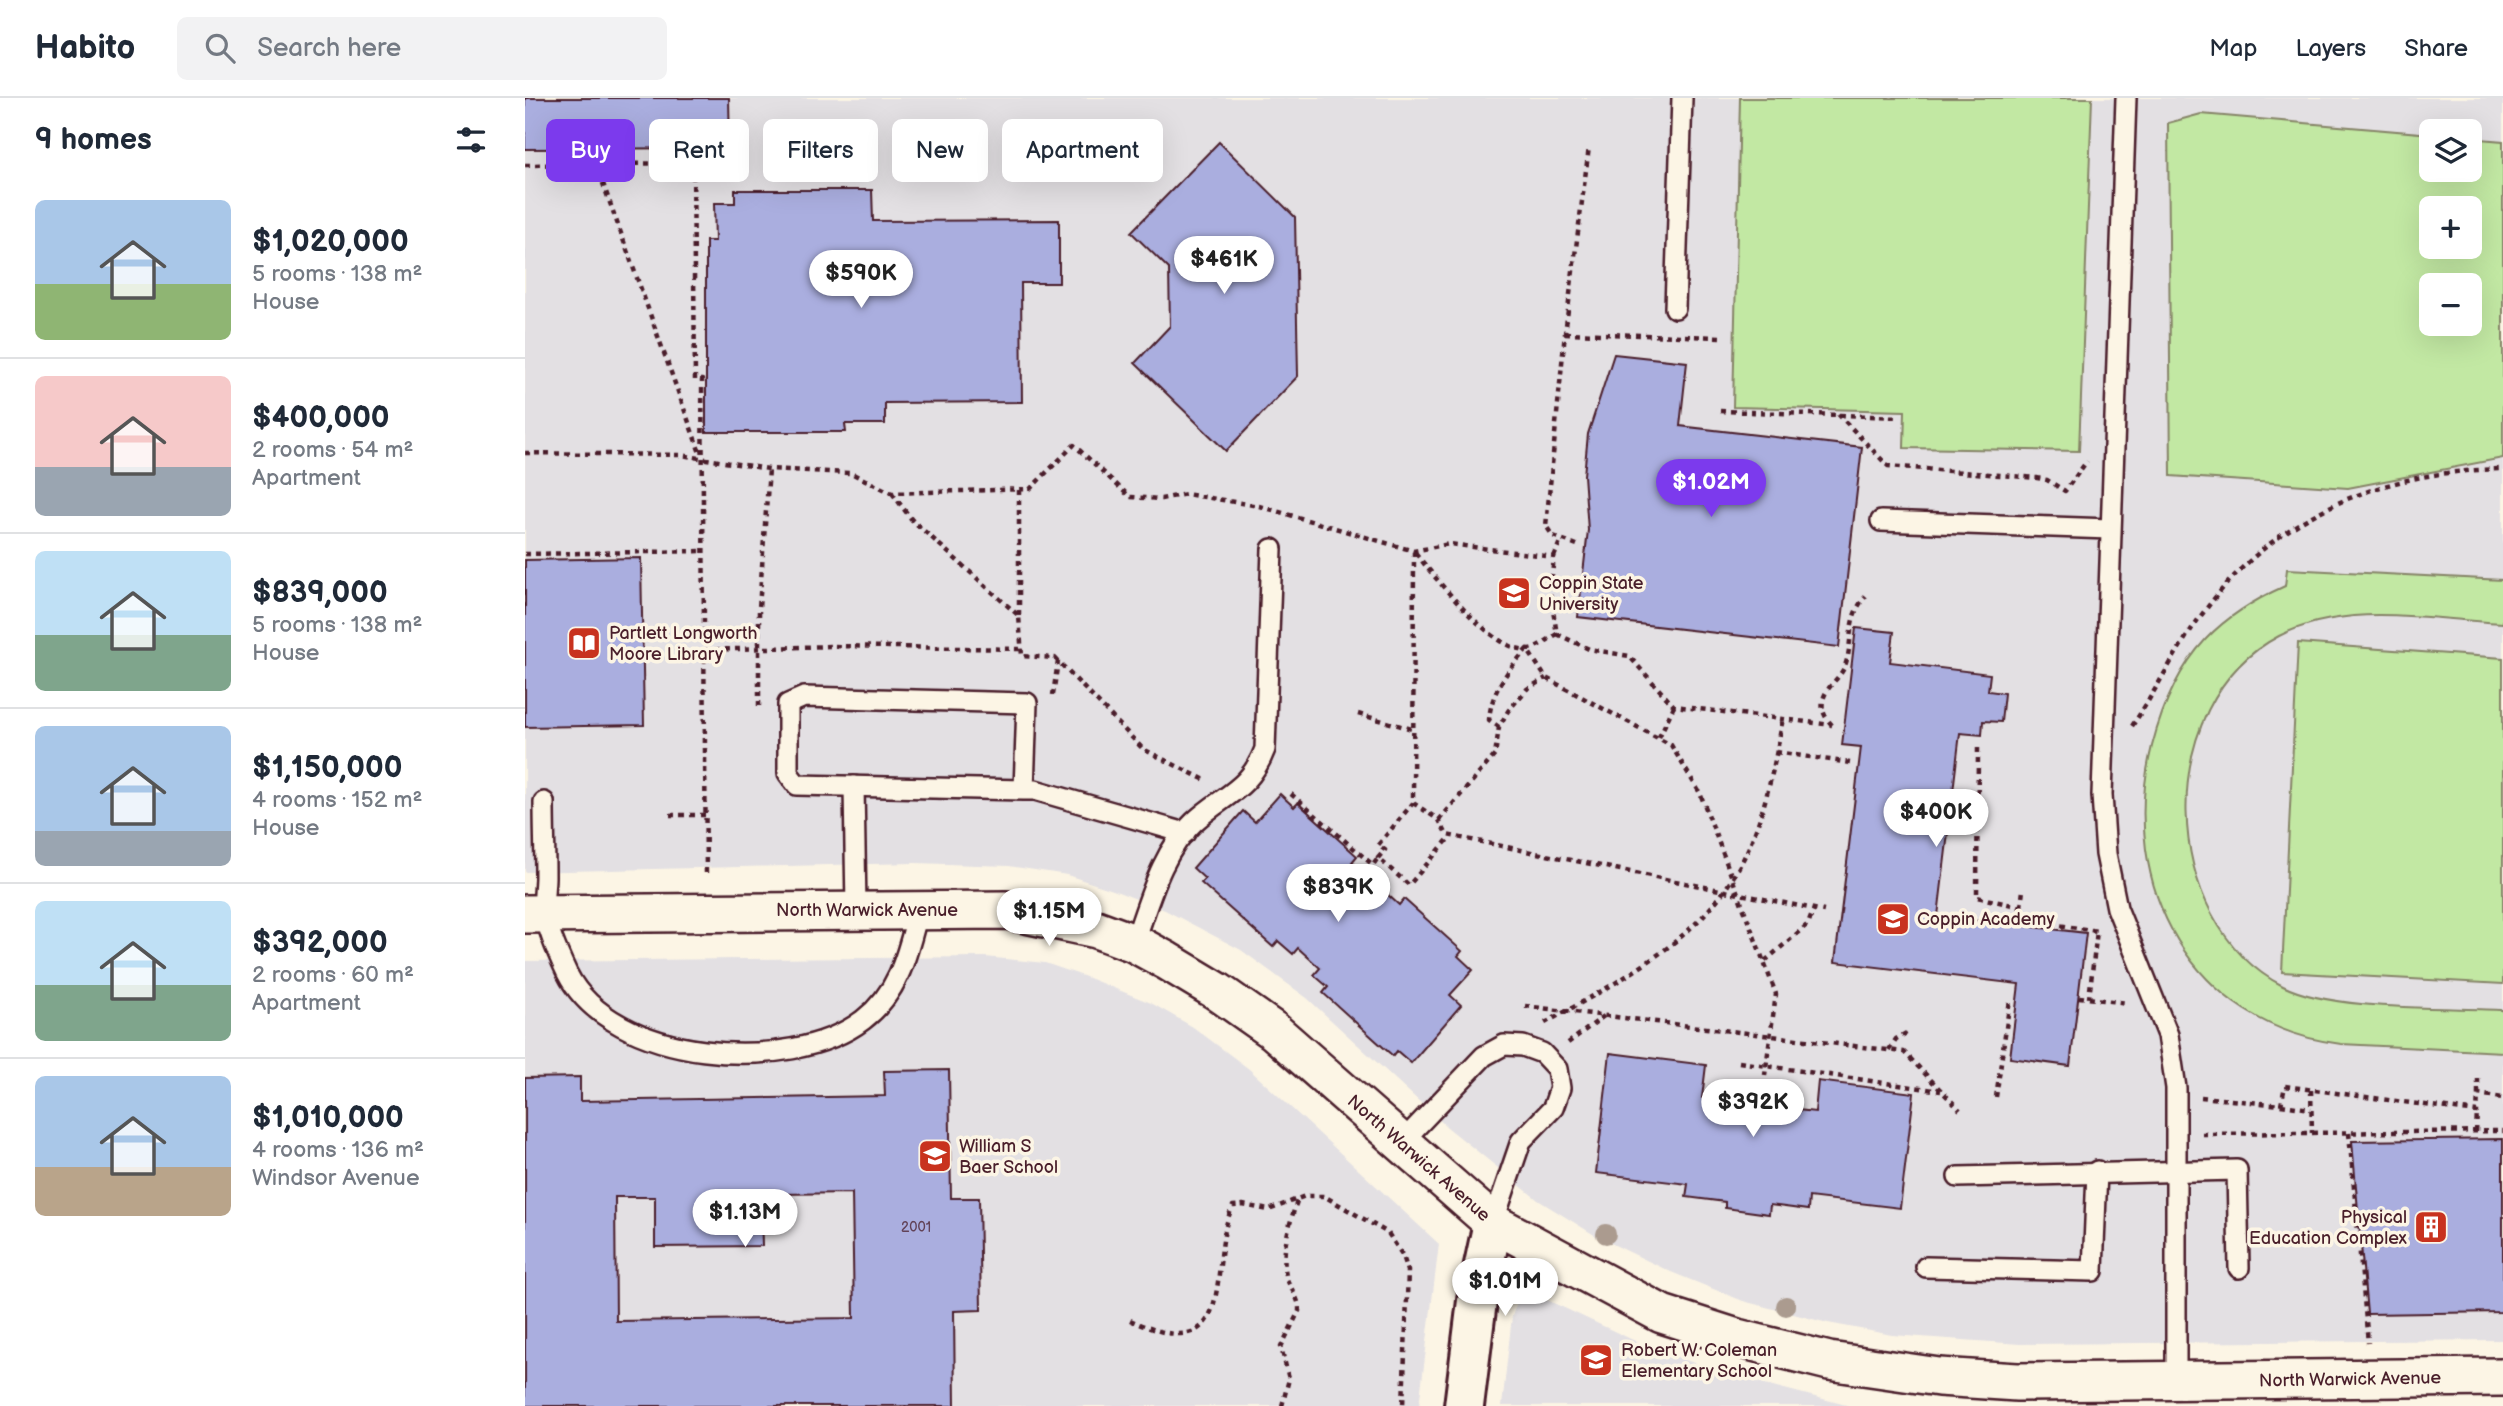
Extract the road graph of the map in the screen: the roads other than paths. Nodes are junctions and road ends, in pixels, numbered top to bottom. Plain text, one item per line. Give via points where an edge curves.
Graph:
1 (1682, 98) edge
2 (2126, 98) edge
3 (1675, 307) dead end
4 (1881, 521) dead end
5 (2109, 529) junction
6 (1272, 549) dead end
7 (854, 786) junction
8 (1024, 790) junction
9 (544, 802) dead end
10 (1185, 833) junction
11 (856, 909) junction
12 (919, 909) junction
13 (535, 913) edge
14 (1134, 943) junction
15 (1402, 1142) junction
16 (2097, 1171) junction
17 (2178, 1171) junction
18 (1958, 1177) dead end
19 (1493, 1223) junction
20 (1926, 1267) dead end
21 (2239, 1268) dead end
22 (2503, 1377) edge
23 (2176, 1382) junction
24 (1464, 1406) edge

1 - 3 lane
2 - 5 lane
4 - 5 lane
5 - 17 lane via 2102,795 2106,854 2117,908 2168,1035 2176,1088
6 - 10 lane via 1265,749 1256,773
7 - 8 lane
7 - 8 lane via 797,785 788,773 788,704 804,697 1027,703
7 - 11 lane
8 - 10 lane
9 - 13 lane
10 - 14 lane via 1156,882
11 - 12 street, North Warwick Avenue
11 - 13 street, North Warwick Avenue
12 - 13 lane via 903,968 878,1006 862,1020 813,1042 753,1051 674,1046 618,1023 591,1003 568,975
12 - 14 street, North Warwick Avenue via 1007,910 1095,929
14 - 15 street, North Warwick Avenue via 1217,991 1274,1031
15 - 19 street, North Warwick Avenue
15 - 19 lane via 1484,1056 1504,1045 1542,1053 1557,1069 1560,1088 1553,1108 1521,1141
16 - 17 lane
16 - 18 lane
16 - 20 lane via 2093,1271
17 - 21 lane via 2237,1170
17 - 23 lane
19 - 23 street, North Warwick Avenue via 1662,1314 1829,1361 1939,1377 2017,1382
19 - 24 street via 1478,1293
22 - 23 street, North Warwick Avenue

